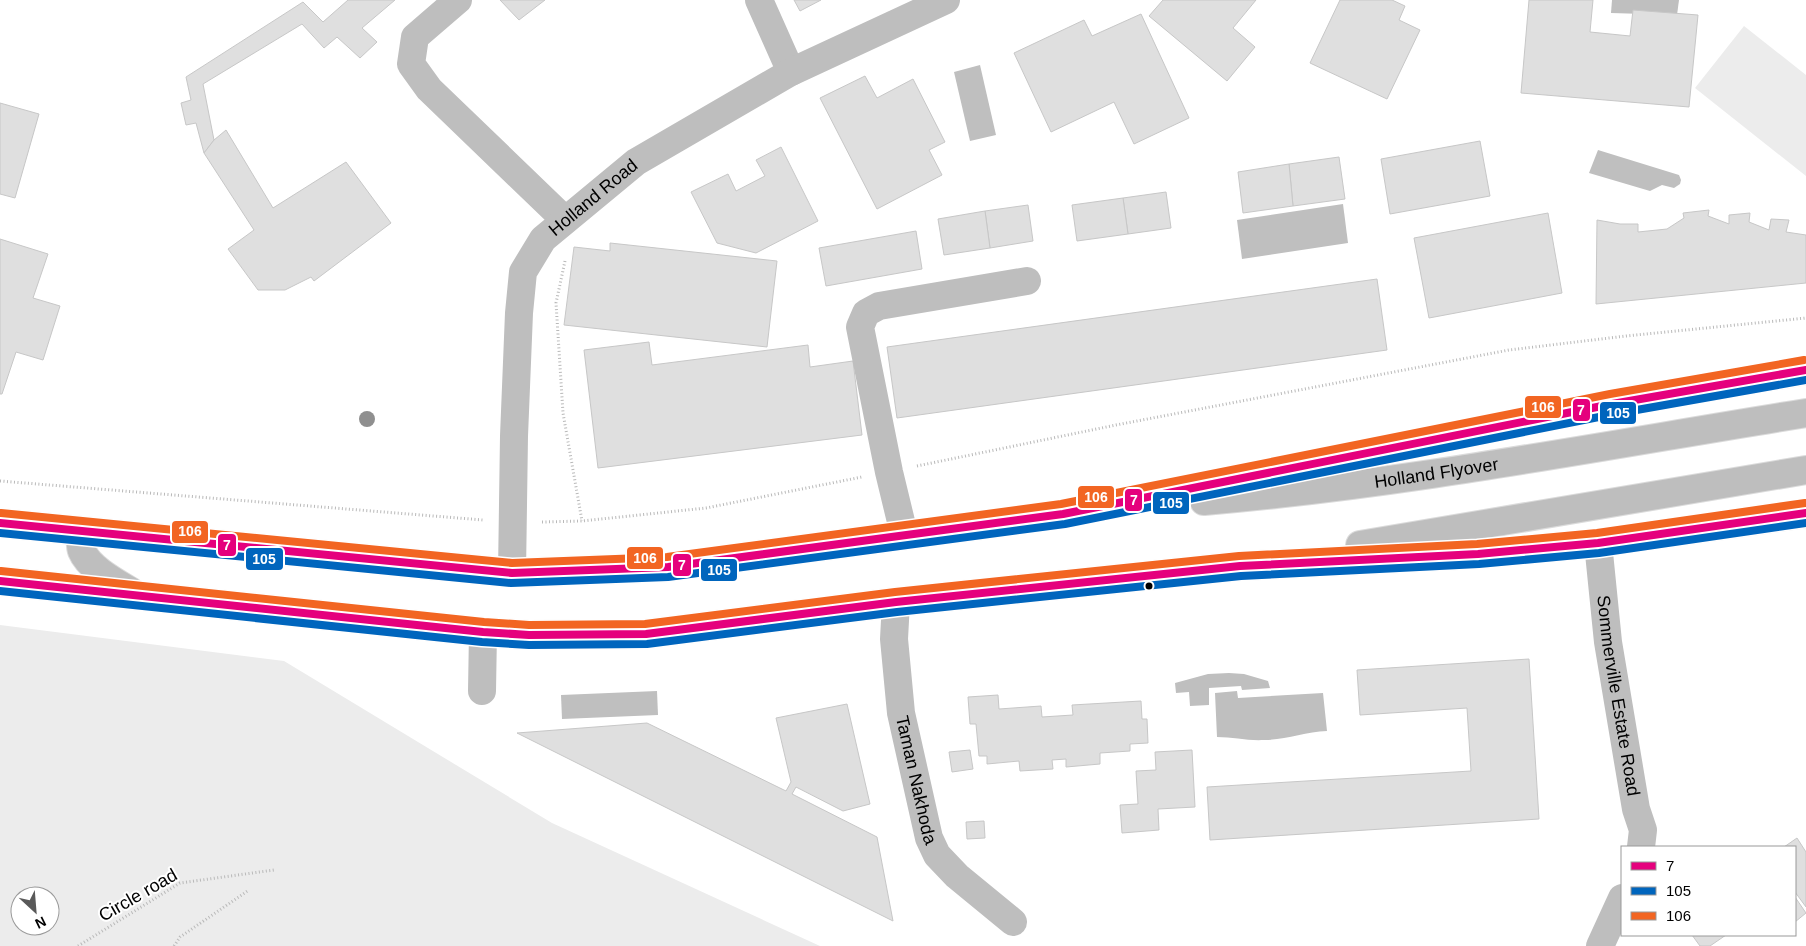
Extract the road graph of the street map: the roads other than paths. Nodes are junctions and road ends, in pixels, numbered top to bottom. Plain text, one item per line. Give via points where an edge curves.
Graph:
1 (458, 0) edge
2 (759, 0) edge
3 (946, 0) edge
4 (791, 72) junction
5 (565, 220) junction
6 (1027, 281) dead end
7 (1806, 370) edge
8 (1806, 413) edge
9 (1806, 470) edge
10 (1806, 513) edge
11 (1063, 514) junction
12 (0, 523) edge
13 (80, 532) junction
14 (904, 534) junction
15 (1598, 543) junction
16 (1240, 566) junction
17 (512, 573) junction
18 (0, 581) edge
19 (136, 595) junction
20 (896, 602) junction
21 (483, 632) junction
22 (482, 691) dead end
23 (1642, 839) edge
24 (1621, 900) edge
25 (1014, 922) dead end
26 (1600, 946) edge

1 - 5 main road via 415,37 411,64 429,89
2 - 4 main road
3 - 4 main road, Holland Road
4 - 5 main road, Holland Road via 636,162
5 - 17 main road, Holland Road via 542,239 523,272
6 - 14 main road via 879,306 866,313 860,327
7 - 11 main road via 1612,404
8 - 11 main road, Holland Flyover via 1445,472 1276,495
9 - 16 main road
10 - 15 main road
11 - 14 main road
12 - 13 main road
13 - 17 main road
13 - 19 main road via 86,559
14 - 17 main road via 668,567
15 - 16 main road via 1478,554
15 - 23 main road, Sommerville Estate Road via 1608,642
16 - 20 main road
18 - 19 main road
19 - 21 main road
20 - 21 main road via 646,634
20 - 25 main road, Taman Nakhoda via 894,638 901,713 929,838 937,855 957,876
21 - 22 main road
24 - 26 main road

